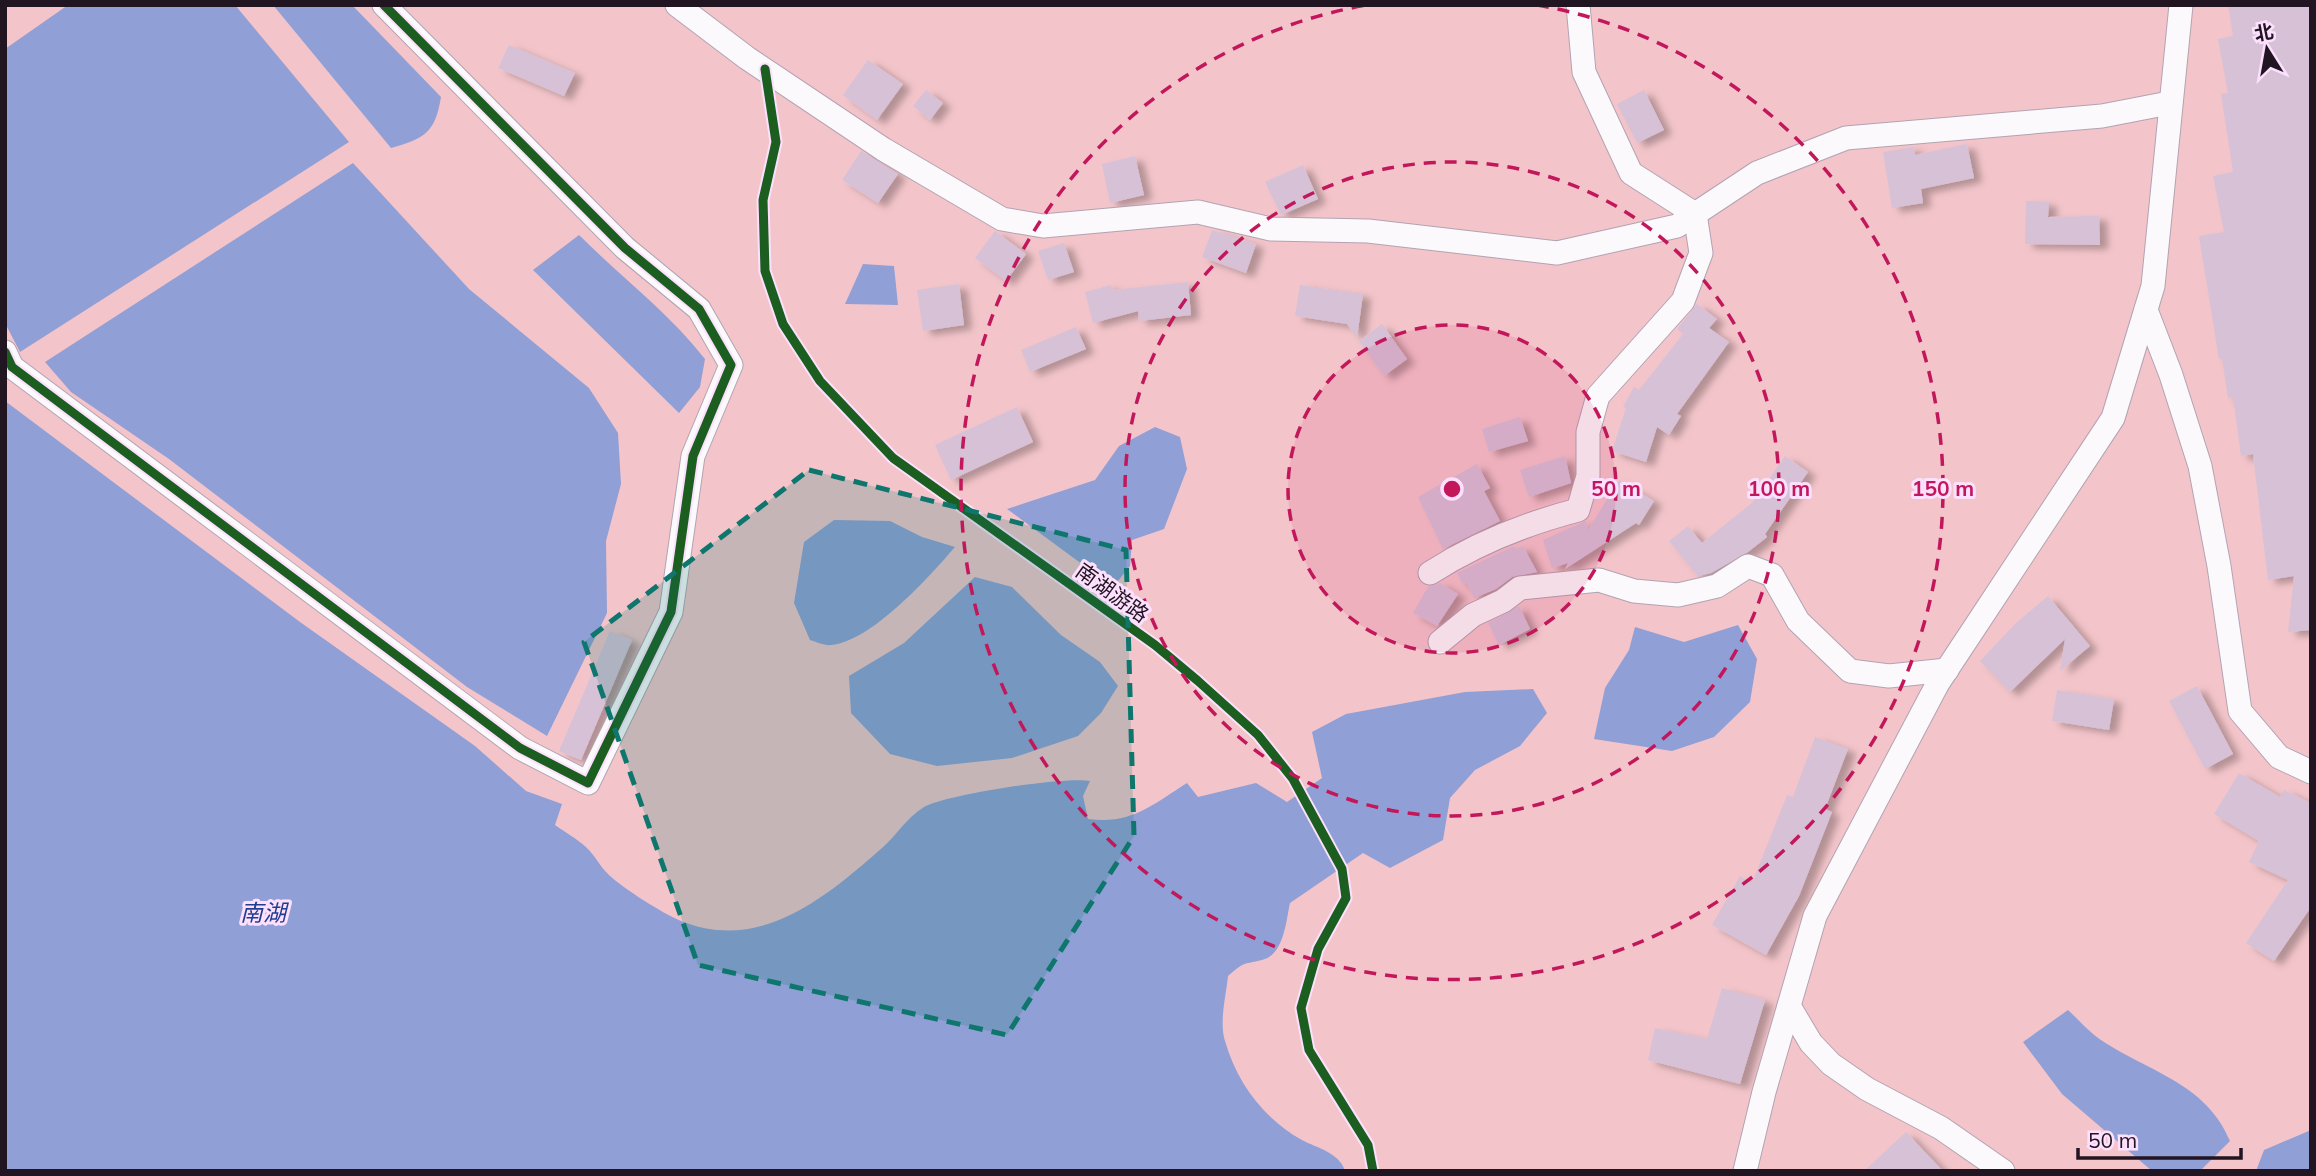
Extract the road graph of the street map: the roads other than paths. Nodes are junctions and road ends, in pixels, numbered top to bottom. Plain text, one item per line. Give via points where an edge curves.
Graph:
1 (384, 5) edge
2 (677, 5) edge
3 (1578, 5) edge
4 (2181, 5) edge
5 (2169, 103) junction
6 (1696, 214) junction
7 (2146, 310) junction
8 (5, 352) edge
9 (1430, 573) dead end
10 (1440, 642) dead end
11 (1947, 670) junction
12 (2311, 772) edge
13 (1789, 1006) junction
14 (1745, 1171) edge
15 (2003, 1171) edge

1 - 8 street via 625,248 699,310 730,365 693,456 671,612 589,783 520,748 12,367
2 - 6 street via 883,149 1002,219 1043,226 1198,212 1271,229 1368,231 1557,253 1677,226
3 - 6 street via 1584,72 1631,173
4 - 5 street
5 - 6 street via 2102,116 1846,138 1757,173
5 - 7 street via 2153,286
6 - 9 street via 1702,253 1683,301 1598,396 1588,432 1588,476 1578,510 1493,537
7 - 11 street via 2113,418
7 - 12 street via 2200,466 2240,711 2279,757
10 - 11 street via 1473,615 1520,589 1599,580 1634,592 1678,595 1717,586 1748,566 1772,575 1798,621 1850,671 1889,676
11 - 13 street via 1815,916
13 - 14 street
13 - 15 street via 1811,1043 1831,1064 1867,1089 1941,1128

